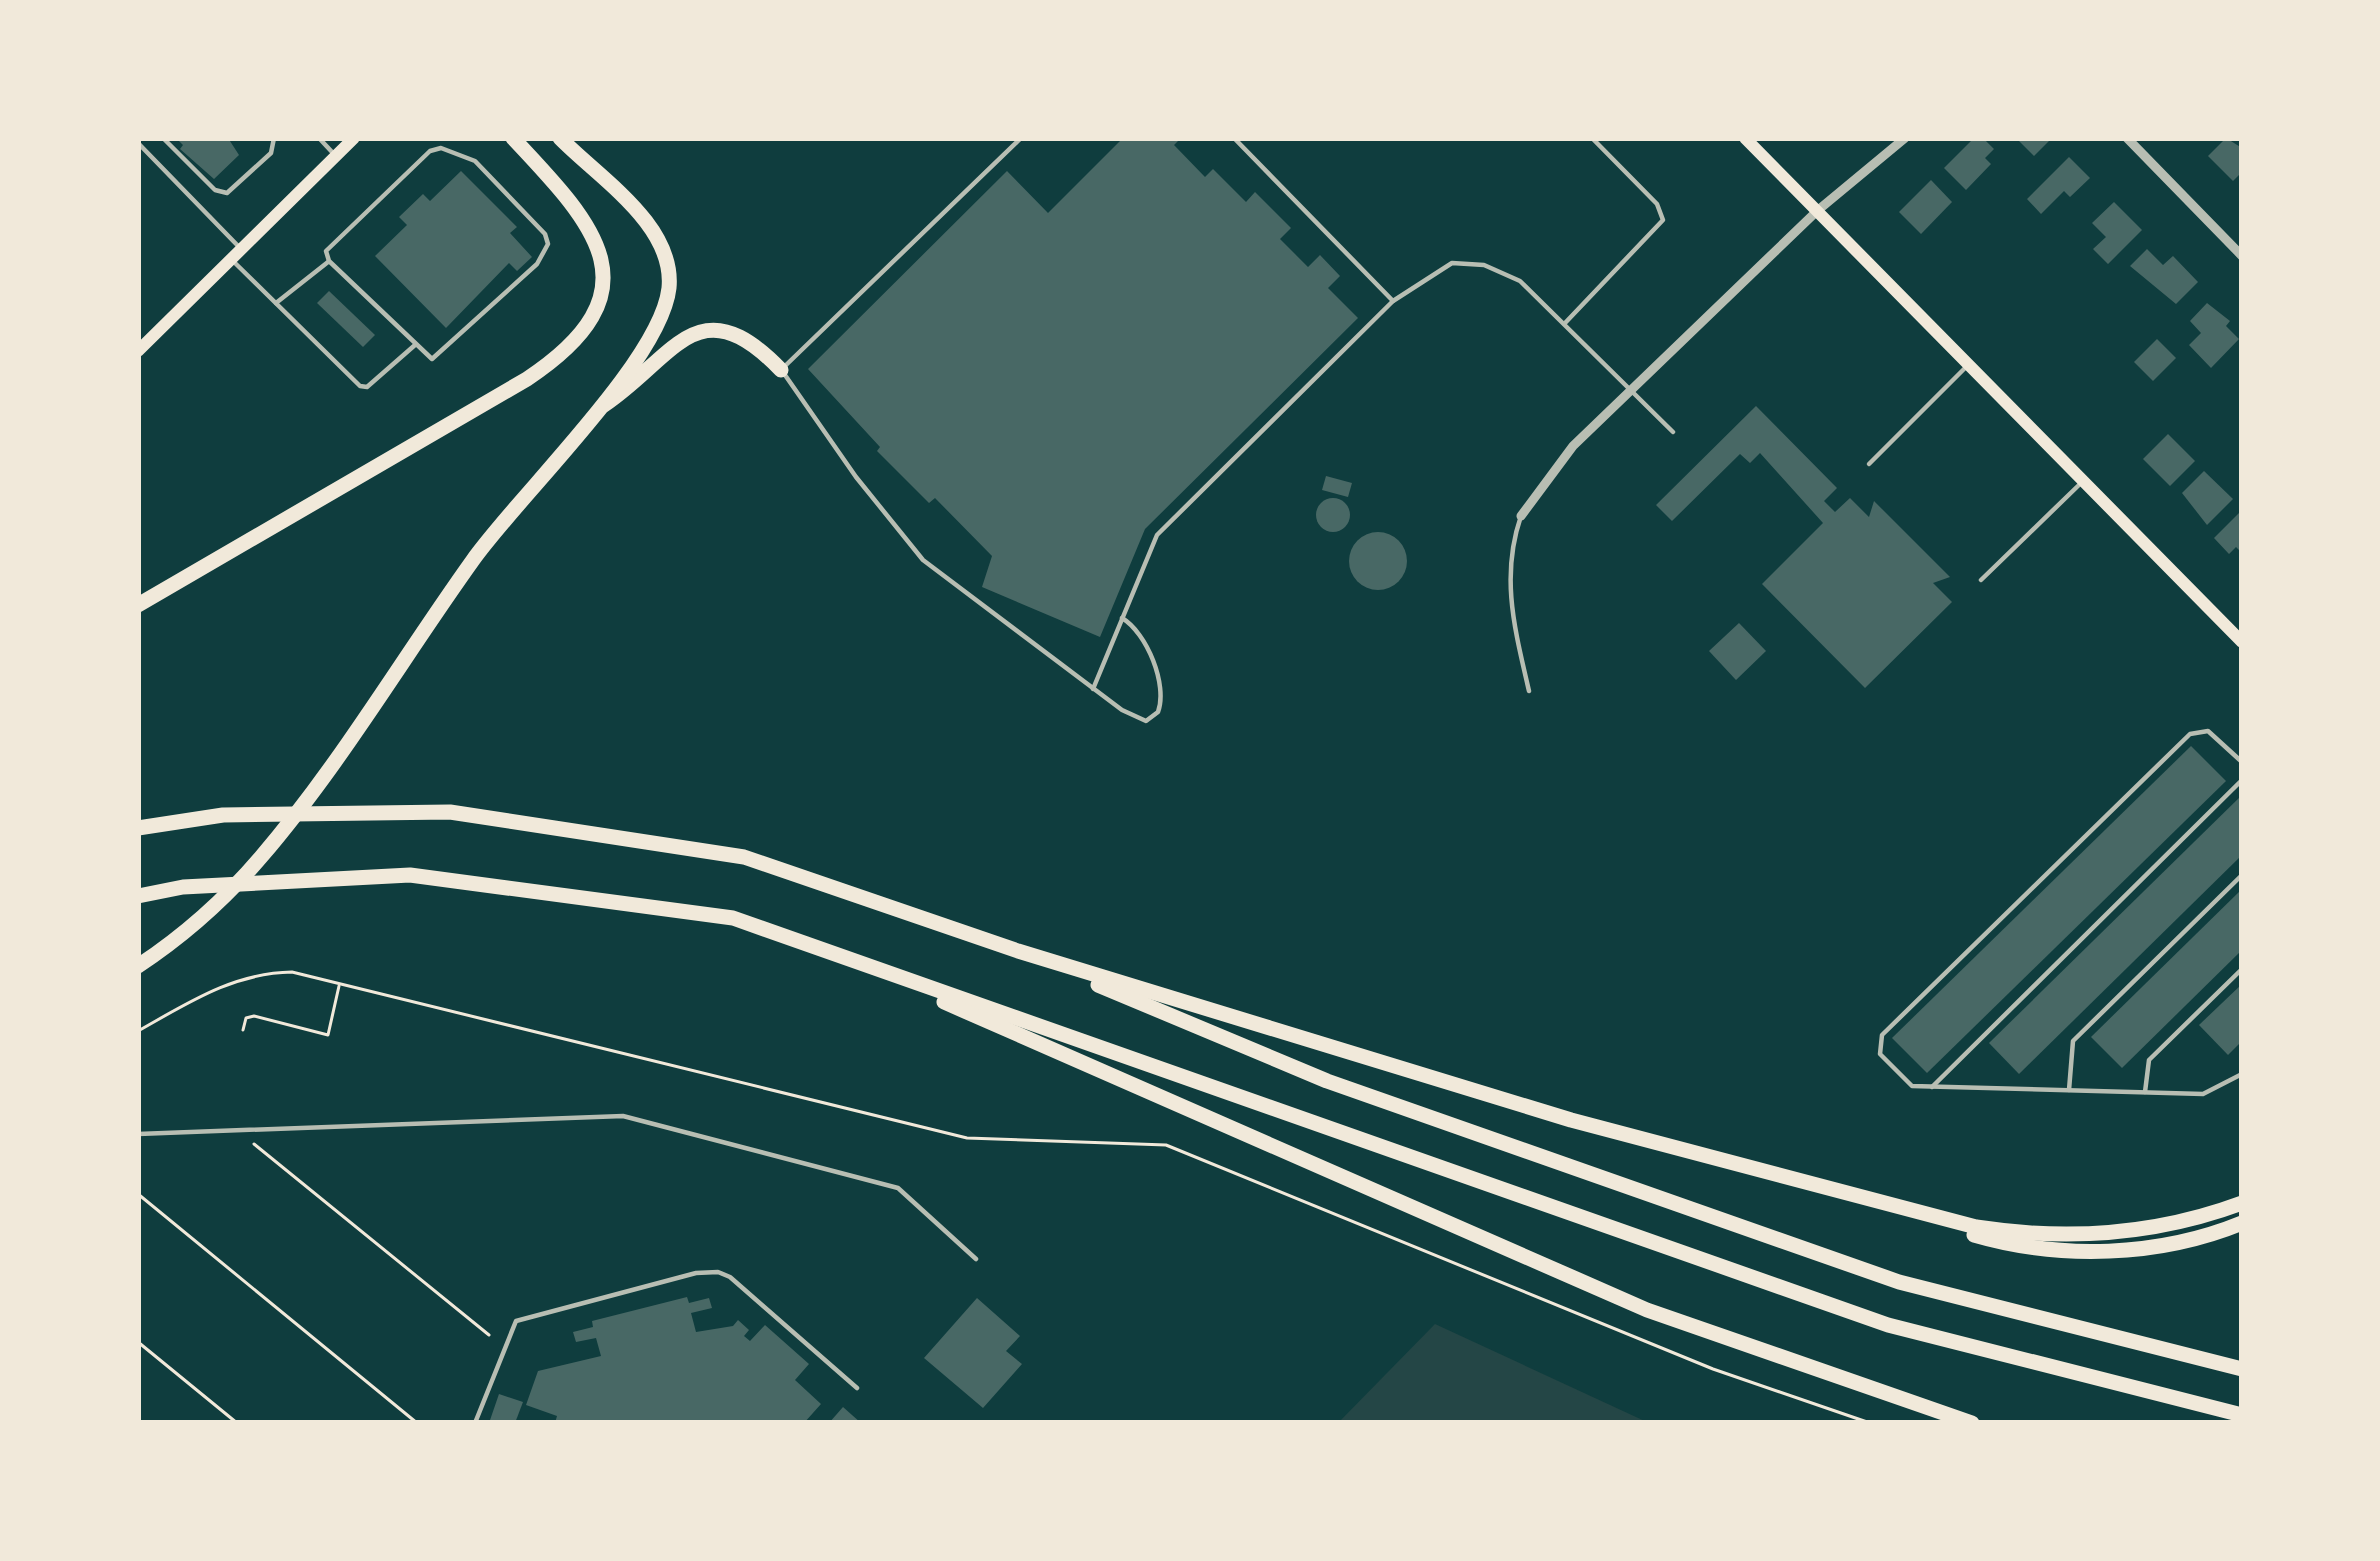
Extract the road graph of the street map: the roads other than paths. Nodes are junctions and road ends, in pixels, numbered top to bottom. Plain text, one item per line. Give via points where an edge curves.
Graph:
1 (163, 138) edge
2 (274, 138) edge
3 (319, 138) edge
4 (354, 138) edge
5 (513, 138) edge
6 (560, 138) edge
7 (1021, 138) edge
8 (1234, 138) edge
9 (1592, 138) edge
10 (1745, 138) edge
11 (1905, 138) edge
12 (2127, 138) edge
13 (138, 143) edge
14 (336, 156) junction
15 (1817, 211) junction
16 (236, 254) junction
17 (2242, 256) edge
18 (329, 261) junction
19 (1393, 302) junction
20 (276, 303) junction
21 (1566, 322) junction
22 (415, 345) junction
23 (138, 351) edge
24 (1969, 364) junction
25 (782, 370) junction
26 (1631, 390) junction
27 (592, 414) junction
28 (1673, 432) dead end
29 (1869, 464) dead end
30 (2083, 481) junction
31 (1521, 516) joint
32 (1981, 580) dead end
33 (138, 605) edge
34 (1122, 618) junction
35 (2242, 642) edge
36 (1093, 688) junction
37 (1529, 691) dead end
38 (2242, 762) edge
39 (2242, 780) edge
40 (138, 828) edge
41 (2242, 875) edge
42 (138, 896) edge
43 (1018, 951) junction
44 (853, 961) junction
45 (139, 966) edge
46 (2242, 969) edge
47 (2242, 1074) edge
48 (1932, 1087) junction
49 (2069, 1090) junction
50 (2145, 1092) junction
51 (138, 1134) edge
52 (1801, 1185) junction
53 (2242, 1203) edge
54 (2242, 1222) edge
55 (976, 1259) dead end
56 (2242, 1369) edge
57 (857, 1388) dead end
58 (2242, 1415) edge
59 (475, 1423) edge
60 (1972, 1423) edge

1 - 2 lane via 227,193 263,163
3 - 14 lane
4 - 14 main road
5 - 33 highway via 594,232 601,287 581,334 527,379
6 - 27 highway via 640,215 667,260 669,287 648,341
7 - 25 lane
8 - 19 lane
9 - 21 lane via 1664,220
10 - 15 main road
11 - 15 street
12 - 17 street
13 - 16 lane
14 - 16 main road
15 - 24 main road
15 - 26 street
16 - 20 lane
16 - 23 main road
18 - 20 lane
18 - 22 lane
18 - 22 lane via 326,251 430,152 475,160 545,234 547,253 439,358
19 - 21 lane via 1452,263 1484,265 1520,280
19 - 34 lane via 1157,535
20 - 22 lane via 360,386
21 - 26 lane
24 - 29 lane
24 - 30 main road
25 - 27 highway via 742,335 694,332
25 - 36 lane via 923,560
26 - 28 lane
26 - 31 street via 1549,473
27 - 45 highway via 475,557 260,859
30 - 32 lane
30 - 35 main road
31 - 37 lane via 1509,598
34 - 36 lane
34 - 36 lane via 1147,647 1160,709 1140,721
38 - 48 lane via 2208,730 2190,734 1882,1035 1880,1054 1912,1085
39 - 48 lane
40 - 43 highway via 223,815 450,812 744,857
41 - 49 lane via 2073,1041
42 - 44 highway via 206,885 440,876 733,918
43 - 52 highway
43 - 56 highway via 1327,1081 1899,1282
44 - 58 highway via 1888,1324
44 - 60 highway via 1647,1310
46 - 50 lane via 2149,1060
47 - 50 lane via 2204,1094
48 - 49 lane
49 - 50 lane
51 - 55 lane via 623,1116 898,1188
52 - 53 highway via 2023,1234 2128,1233
52 - 54 highway via 1983,1238 2061,1251 2162,1245
57 - 59 lane via 730,1277 696,1274 516,1321

